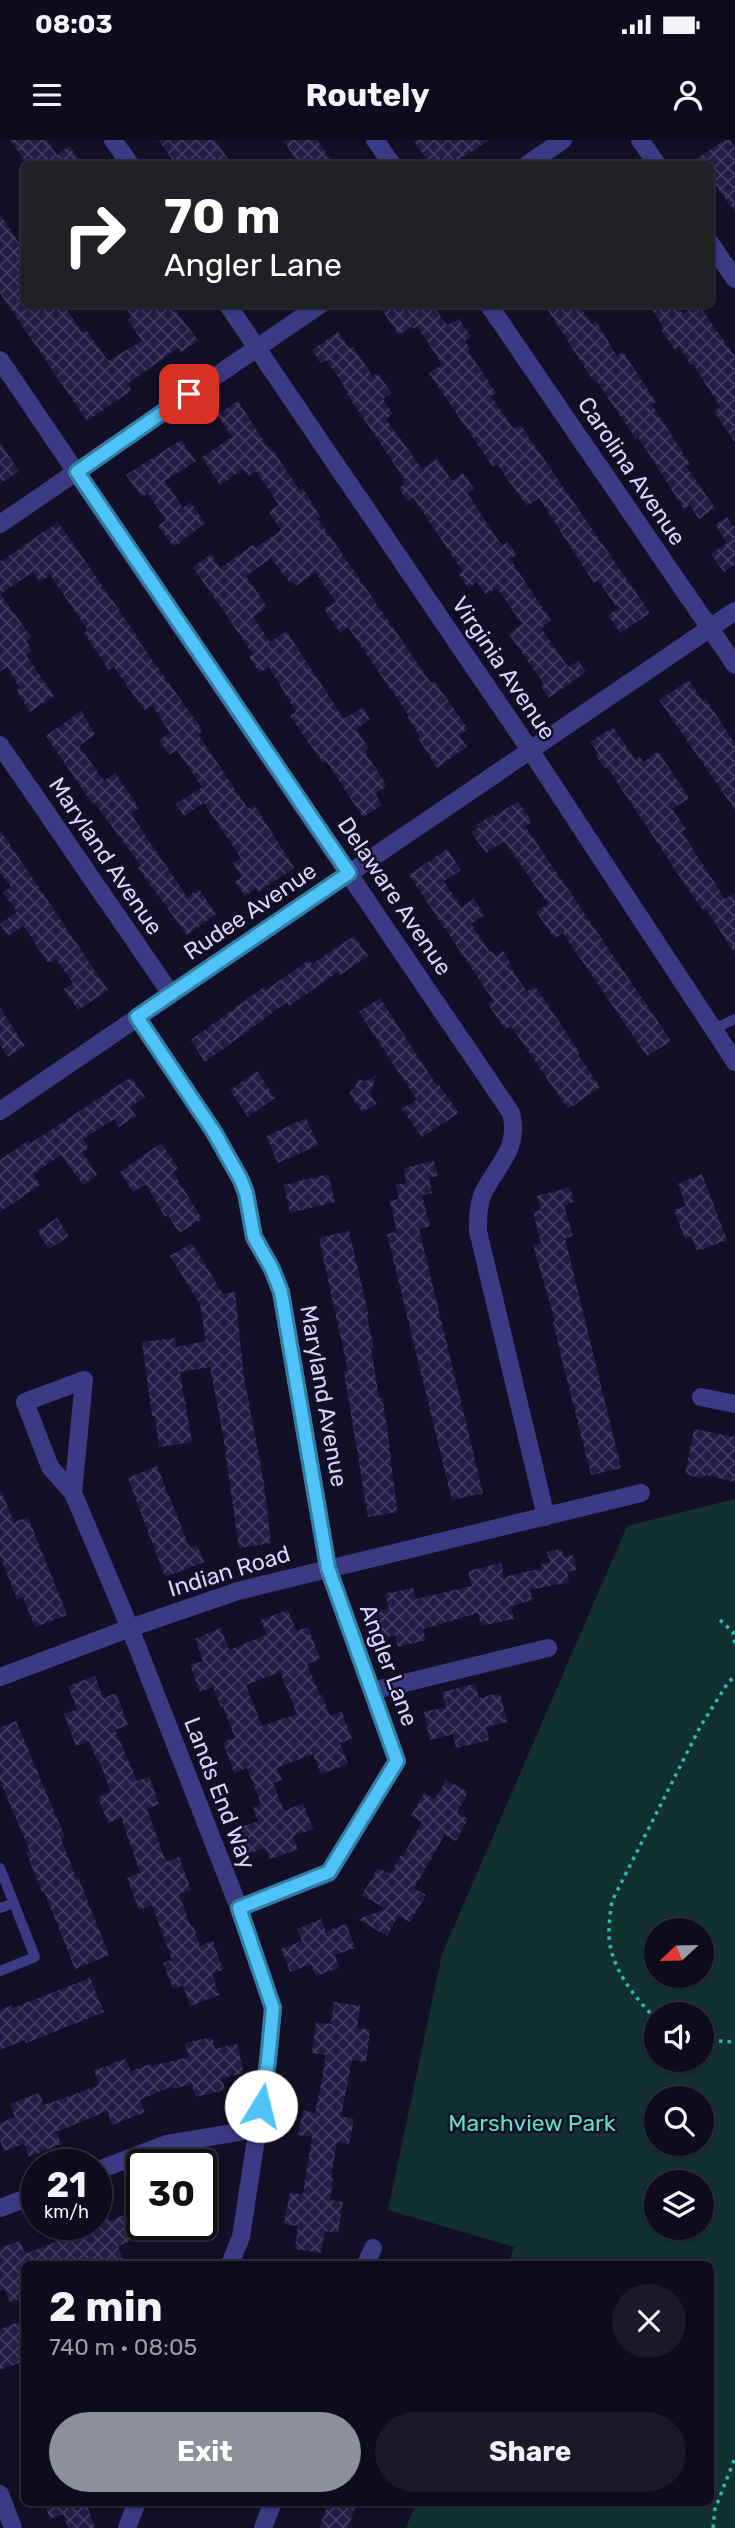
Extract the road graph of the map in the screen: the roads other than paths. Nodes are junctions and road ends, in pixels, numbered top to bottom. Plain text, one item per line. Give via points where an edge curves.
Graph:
1 (113, 140) edge
2 (375, 140) edge
3 (563, 140) edge
4 (640, 140) edge
5 (128, 161) edge
6 (390, 161) edge
7 (532, 161) edge
8 (655, 161) edge
9 (714, 249) edge
10 (735, 279) edge
11 (231, 308) edge
12 (315, 308) edge
13 (491, 308) edge
14 (257, 347) junction
15 (0, 360) edge
16 (77, 472) junction
17 (0, 524) edge
18 (735, 611) edge
19 (710, 628) junction
20 (735, 664) edge
21 (0, 745) edge
22 (530, 750) junction
23 (349, 873) junction
24 (171, 995) junction
25 (137, 1017) junction
26 (735, 1019) edge
27 (712, 1030) junction
28 (735, 1062) edge
29 (0, 1111) edge
30 (701, 1397) dead end
31 (735, 1404) edge
32 (73, 1493) junction
33 (642, 1493) dead end
34 (546, 1517) junction
35 (328, 1568) junction
36 (130, 1628) junction
37 (548, 1648) dead end
38 (0, 1677) edge
39 (372, 1691) junction
40 (0, 1868) edge
41 (14, 1903) junction
42 (239, 1908) junction
43 (0, 1909) edge
44 (0, 1971) edge
45 (257, 2129) junction
46 (112, 2165) edge
47 (21, 2200) edge
48 (0, 2208) edge
49 (231, 2261) edge
50 (0, 2494) edge
51 (136, 2506) edge
52 (271, 2506) edge
53 (134, 2526) edge
54 (13, 2528) edge
55 (262, 2528) edge

1 - 5 street
2 - 6 street
3 - 7 street
4 - 8 street
9 - 10 street
11 - 14 street, Virginia Avenue
12 - 14 street
13 - 19 street, Carolina Avenue
14 - 16 street
14 - 22 street, Virginia Avenue
15 - 16 street, Delaware Avenue
16 - 17 street
16 - 23 street, Delaware Avenue
18 - 19 street, Rudee Avenue
19 - 20 street, Carolina Avenue
19 - 22 street, Rudee Avenue
21 - 24 street, Maryland Avenue
22 - 23 street, Rudee Avenue
22 - 27 street, Virginia Avenue
23 - 24 street, Rudee Avenue
23 - 34 street, Delaware Avenue via 511,1113 515,1128 512,1145 482,1195 478,1231
24 - 25 street, Rudee Avenue
25 - 29 street, Rudee Avenue
25 - 35 street, Maryland Avenue via 241,1180 254,1237 281,1292
26 - 27 lane
27 - 28 street, Virginia Avenue
30 - 31 street
32 - 32 street via 80,1418 84,1380 25,1402 50,1467
32 - 36 street, Lands End Way
33 - 34 street, Indian Road
34 - 35 street, Indian Road
35 - 36 street, Indian Road via 238,1591
35 - 39 street, Angler Lane
36 - 38 street, Indian Road
36 - 42 street, Lands End Way
37 - 39 street
39 - 42 street, Angler Lane via 397,1761 329,1872
40 - 41 lane
41 - 43 lane
41 - 44 lane via 35,1957
42 - 45 street, Lands End Way via 273,2008
45 - 46 street via 167,2144
45 - 49 street, Lands End Way via 241,2236
47 - 48 street
50 - 54 street
51 - 53 street
52 - 55 street

